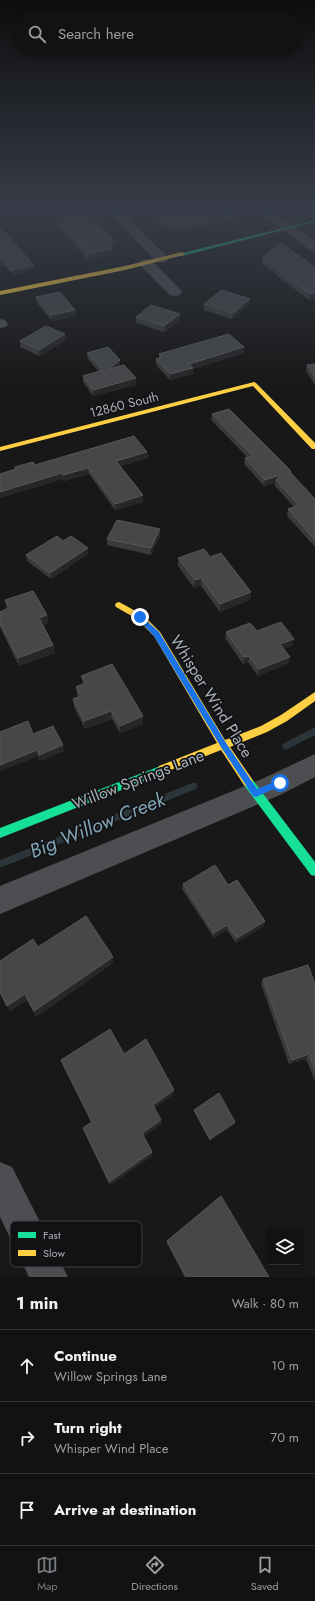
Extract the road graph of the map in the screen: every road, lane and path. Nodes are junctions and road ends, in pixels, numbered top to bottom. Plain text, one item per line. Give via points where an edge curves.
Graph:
1 (129, 267) edge
2 (149, 267) edge
3 (174, 292) dead end
4 (0, 293) edge
5 (315, 447) edge
6 (0, 449) edge
7 (119, 604) dead end
8 (315, 696) edge
9 (223, 745) junction
10 (315, 765) edge
11 (256, 793) junction
12 (0, 833) edge
13 (315, 871) edge
14 (0, 900) edge
15 (0, 1179) edge
16 (21, 1221) edge
17 (44, 1267) edge
18 (49, 1277) edge

1 - 4 street
2 - 3 street
5 - 6 street, 12860 South via 254,384
7 - 9 street, Whisper Wind Place via 140,617 157,634
8 - 9 street, Willow Springs Lane via 264,729
9 - 11 street, Whisper Wind Place
9 - 12 street, Willow Springs Lane
10 - 11 street
11 - 13 street, Whisper Wind Place
11 - 14 street
15 - 16 street
17 - 18 street

